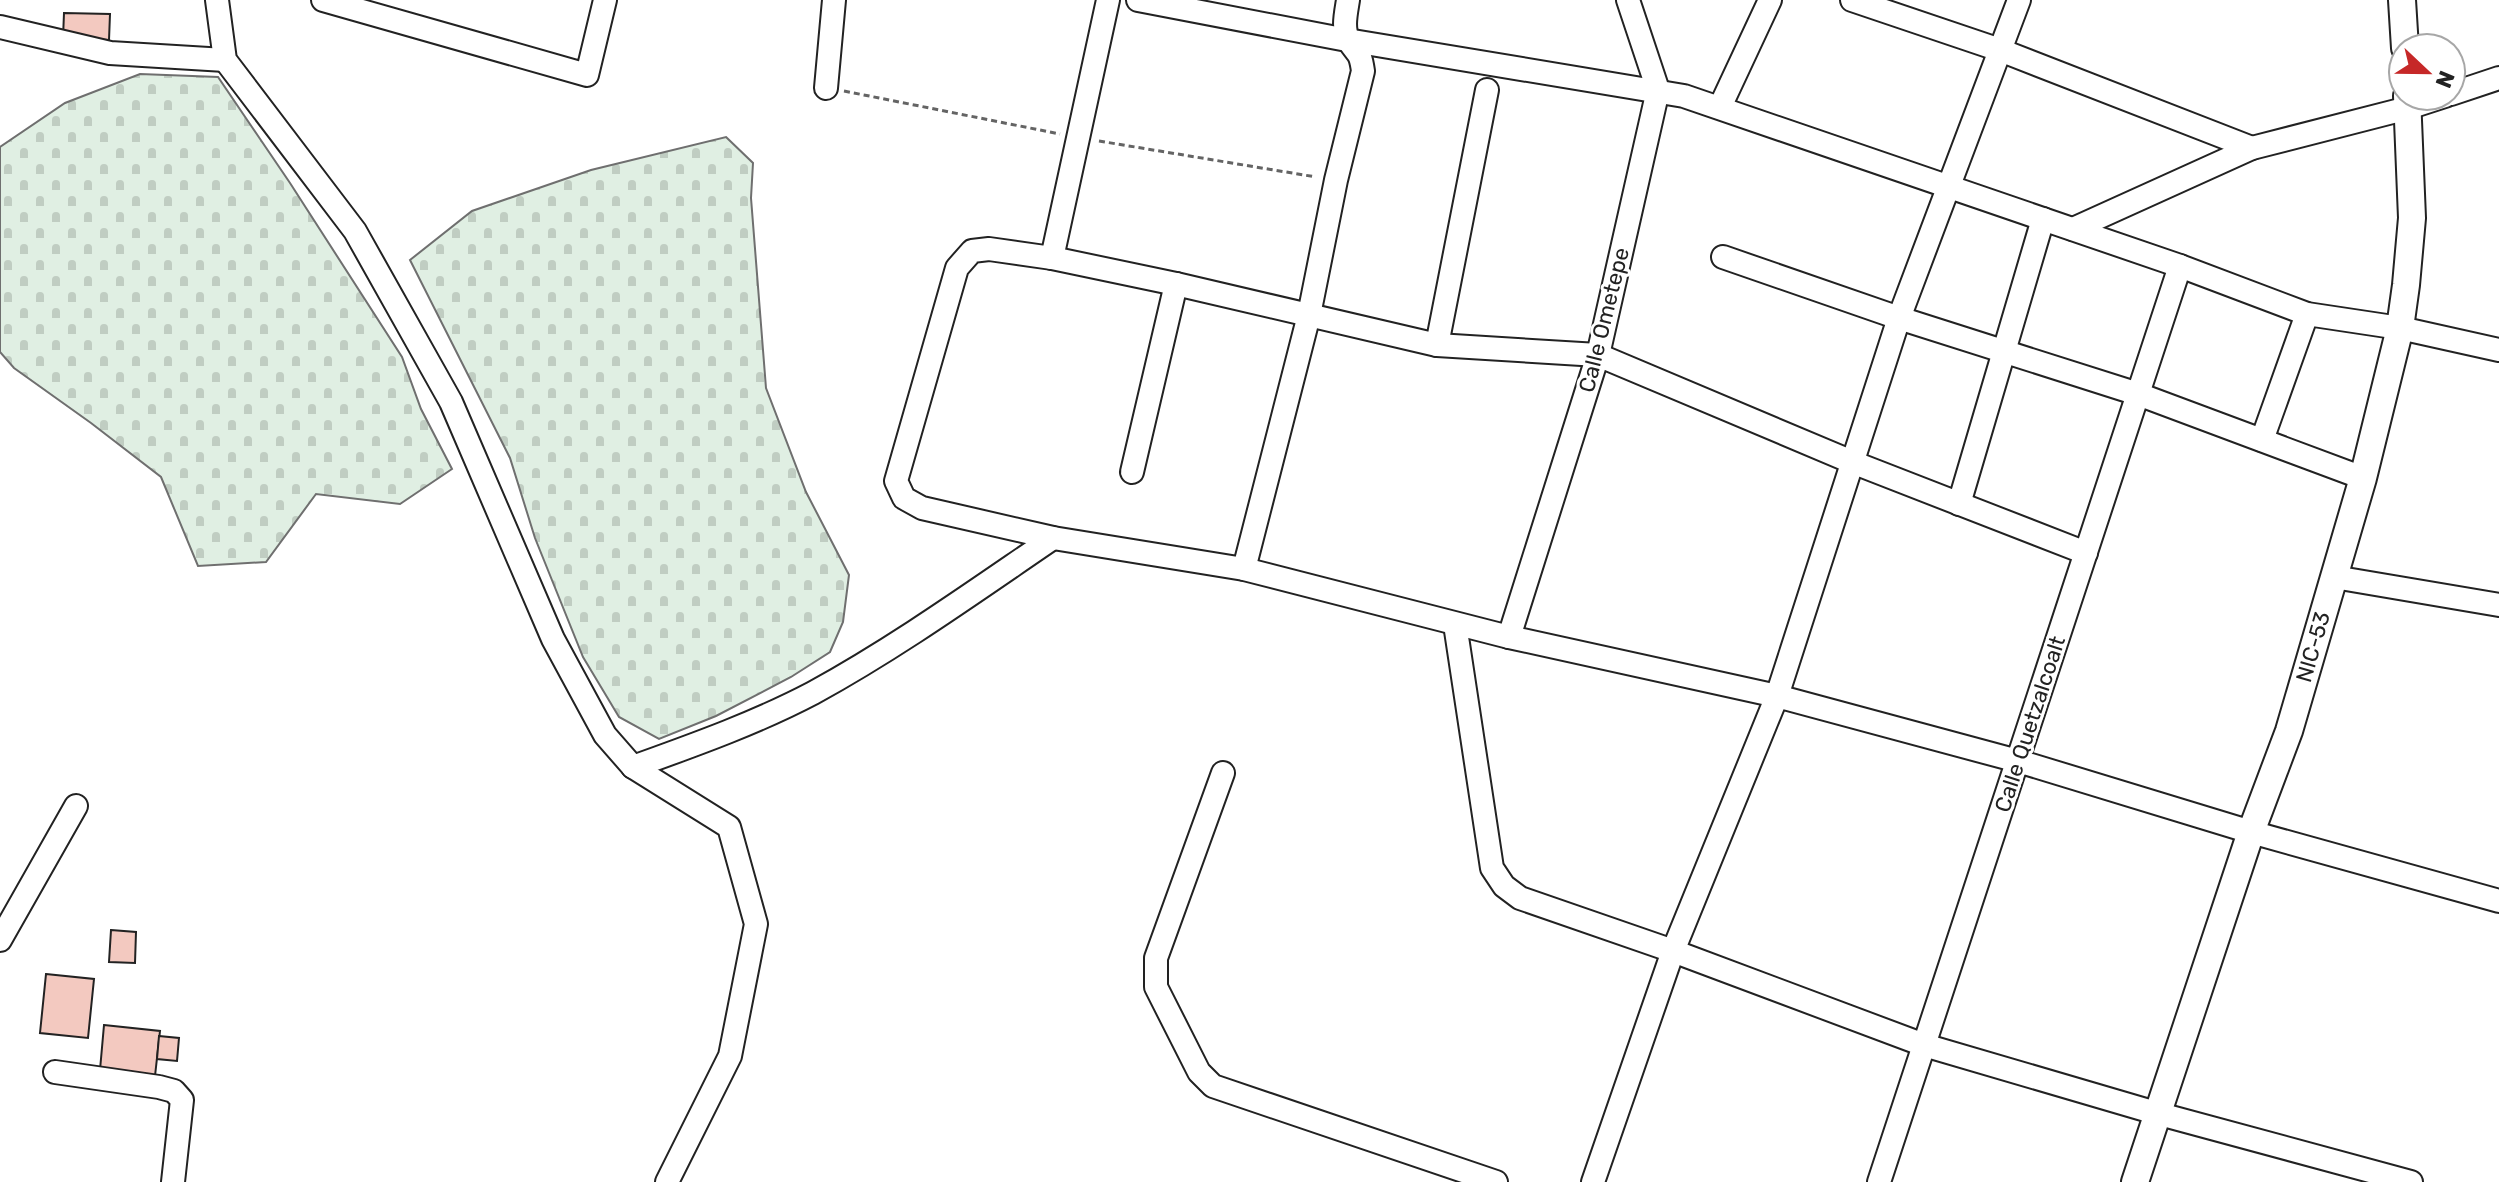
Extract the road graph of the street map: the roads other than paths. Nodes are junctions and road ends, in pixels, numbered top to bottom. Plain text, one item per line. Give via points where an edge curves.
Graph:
1 (217, 0) edge
2 (323, 0) edge
3 (605, 0) edge
4 (834, 0) edge
5 (1108, 0) edge
6 (1138, 0) edge
7 (1348, 0) edge
8 (1628, 0) edge
9 (1770, 0) edge
10 (1852, 0) edge
11 (2019, 0) edge
12 (2402, 0) edge
13 (378, 7) edge
14 (0, 27) edge
15 (2404, 32) edge
16 (1347, 40) junction
17 (2000, 50) junction
18 (225, 60) junction
19 (2499, 78) edge
20 (826, 88) dead end
21 (2467, 89) edge
22 (1487, 90) dead end
23 (1658, 90) junction
24 (1720, 107) junction
25 (2387, 108) edge
26 (2408, 112) edge
27 (2252, 148) junction
28 (1948, 187) junction
29 (2043, 219) junction
30 (2073, 229) junction
31 (1723, 257) dead end
32 (1052, 258) junction
33 (2180, 266) junction
34 (1176, 284) junction
35 (2307, 314) junction
36 (1309, 315) junction
37 (1899, 318) junction
38 (2400, 328) junction
39 (1437, 345) junction
40 (2499, 350) edge
41 (2003, 352) junction
42 (1598, 355) junction
43 (2138, 394) junction
44 (2262, 440) junction
45 (1852, 462) junction
46 (1132, 472) dead end
47 (2363, 478) junction
48 (1959, 504) junction
49 (1053, 538) junction
50 (2086, 553) junction
51 (1244, 569) junction
52 (2334, 577) junction
53 (2499, 605) edge
54 (1455, 624) junction
55 (1509, 637) junction
56 (1777, 696) junction
57 (2018, 761) junction
58 (633, 767) junction
59 (1223, 773) dead end
60 (76, 806) dead end
61 (2251, 832) junction
62 (2499, 901) edge
63 (0, 940) edge
64 (1673, 951) junction
65 (1924, 1045) junction
66 (55, 1072) dead end
67 (2156, 1113) junction
68 (173, 1182) edge
69 (667, 1182) edge
70 (1496, 1182) edge
71 (1593, 1182) edge
72 (1879, 1182) edge
73 (2135, 1182) edge
74 (2411, 1182) edge

1 - 18 street
2 - 13 street
3 - 13 street via 587,75
4 - 20 street
5 - 32 street
6 - 16 street
7 - 16 street
8 - 23 street
9 - 24 street
10 - 17 street
11 - 17 street
12 - 15 main road
14 - 18 street via 110,53
16 - 23 street
16 - 36 street via 1361,54 1363,71
17 - 27 street
17 - 28 street
18 - 58 street via 355,231 451,402 553,639 605,735
19 - 21 street
22 - 39 street
23 - 24 street
23 - 42 street, Calle Ometepe
24 - 28 street
25 - 27 street
26 - 38 main road, NIC-53 / NIC-53 via 2412,218
27 - 30 street
28 - 29 street
28 - 37 street
29 - 30 street
29 - 41 street
30 - 33 street
31 - 37 street
32 - 34 street
32 - 49 street via 989,249 972,251 957,268 896,481 904,498 922,508
33 - 35 street
33 - 43 street, Calle Quetzalcoalt
34 - 36 street
34 - 46 street
35 - 38 street
35 - 44 street
36 - 39 street
36 - 51 street
37 - 41 street
37 - 45 street
38 - 40 street
38 - 47 main road, NIC-53 / NIC-53
39 - 42 street
41 - 43 street
41 - 48 street
42 - 45 street
42 - 55 street, Calle Ometepe
43 - 44 street
43 - 50 street, Calle Quetzalcoalt
44 - 47 street
45 - 48 street
45 - 56 street
47 - 52 main road, NIC-53 / NIC-53
48 - 50 street
49 - 51 street
49 - 58 street via 812,693
50 - 57 street, Calle Quetzalcoalt
51 - 54 street
52 - 53 street
52 - 61 main road, NIC-53 / NIC-53 via 2289,731
54 - 55 street
54 - 64 street via 1492,868 1504,886 1520,898
55 - 56 street
56 - 57 street
56 - 64 street
57 - 61 street
57 - 65 street, Calle Quetzalcoalt
58 - 69 street via 729,827 756,924 730,1056
59 - 70 street via 1156,958 1156,987 1199,1072 1213,1086
60 - 63 street
61 - 62 street
61 - 67 main road, NIC-53 / NIC-53
64 - 65 street
64 - 71 street
65 - 67 street
65 - 72 street, Calle Quetzalcoalt
66 - 68 street via 174,1091 182,1100
67 - 73 main road, NIC-53 / NIC-53
67 - 74 street

